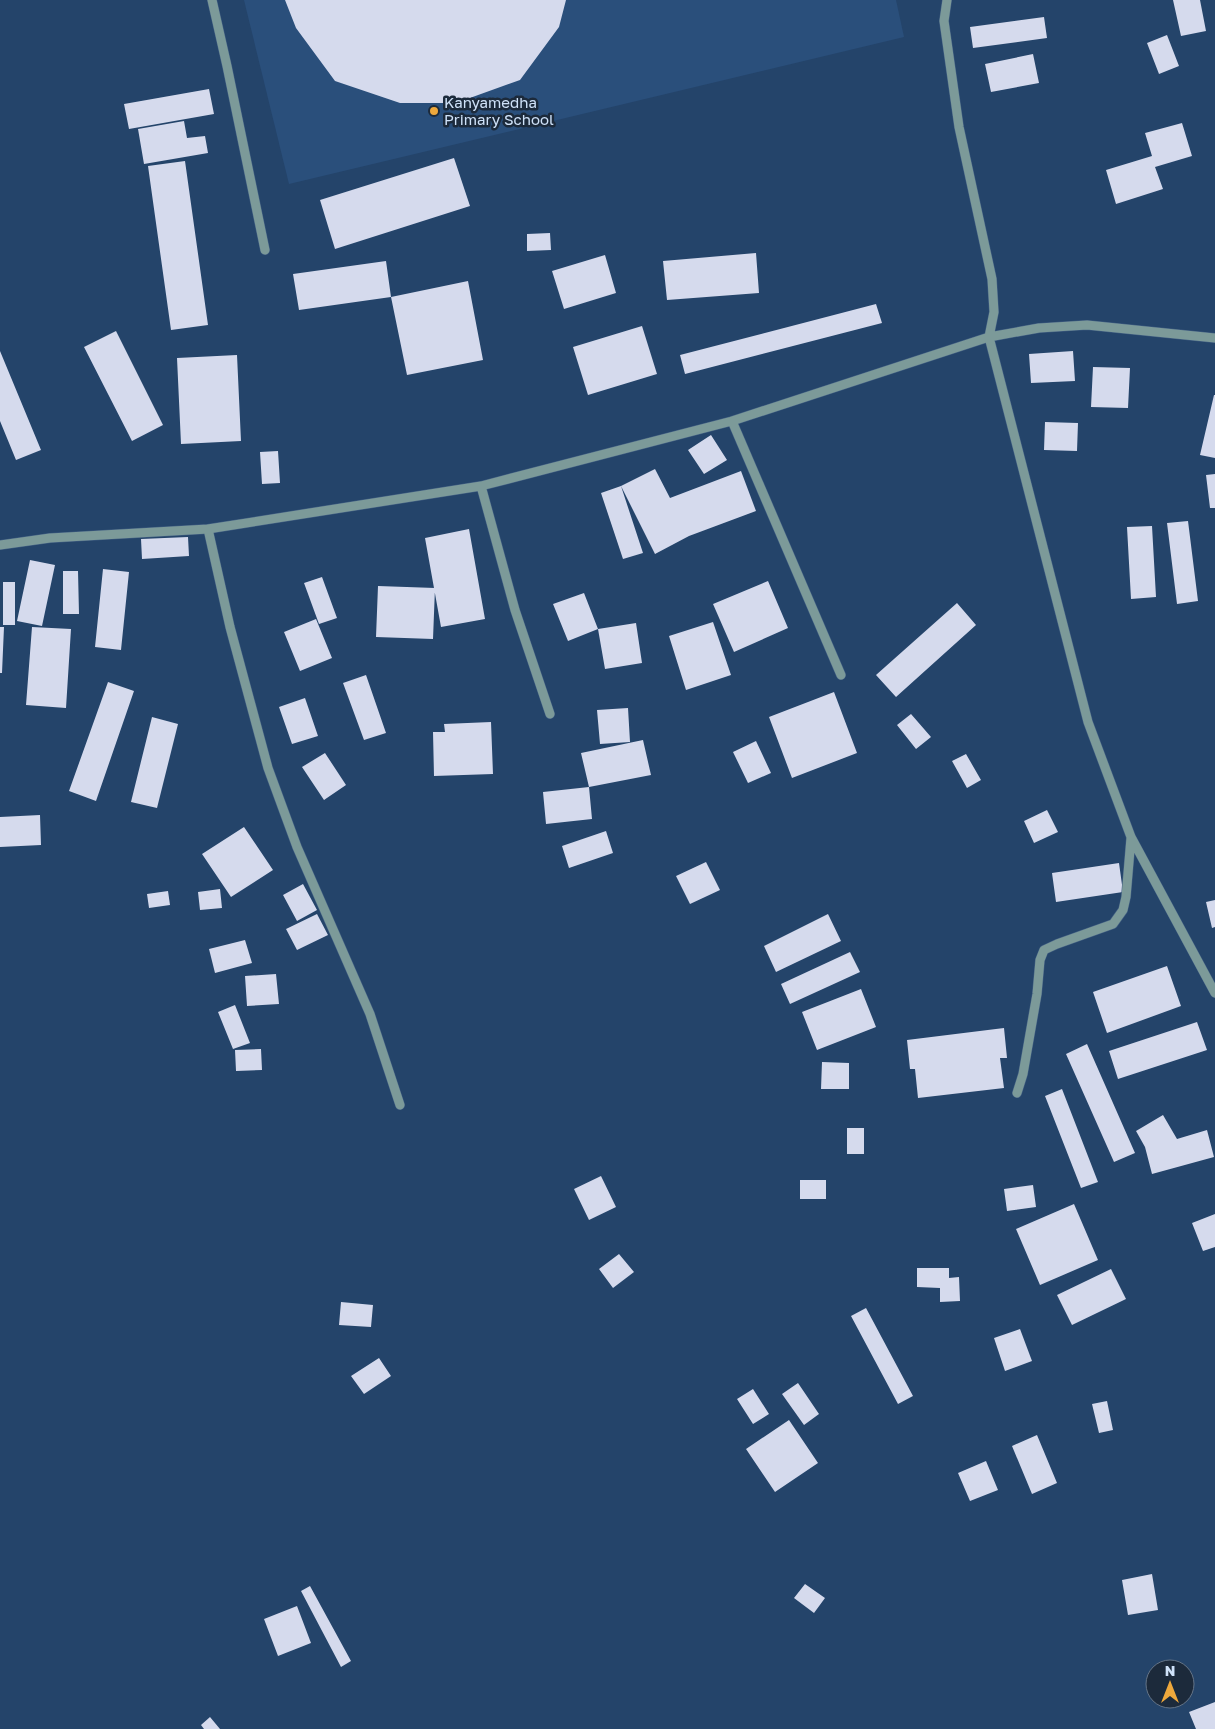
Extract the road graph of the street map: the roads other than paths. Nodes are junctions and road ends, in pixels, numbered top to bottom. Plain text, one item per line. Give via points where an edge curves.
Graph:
1 (212, 0) edge
2 (948, 0) edge
3 (264, 250) dead end
4 (989, 337) junction
5 (1215, 338) edge
6 (732, 421) junction
7 (481, 486) junction
8 (208, 529) junction
9 (0, 545) edge
10 (841, 675) dead end
11 (550, 714) dead end
12 (1131, 837) junction
13 (1215, 992) edge
14 (1017, 1093) dead end
15 (400, 1104) dead end

1 - 3 street
2 - 4 street via 944,20 959,127 992,279 994,312
4 - 5 street via 1039,328 1087,325
4 - 6 street
4 - 12 street via 1088,722
6 - 7 street
6 - 10 street
7 - 8 street
7 - 11 street via 515,610
8 - 9 street via 50,538
8 - 15 street via 230,627 268,768 297,847 370,1014
12 - 13 street
12 - 14 street via 1126,897 1123,910 1114,924 1044,950

